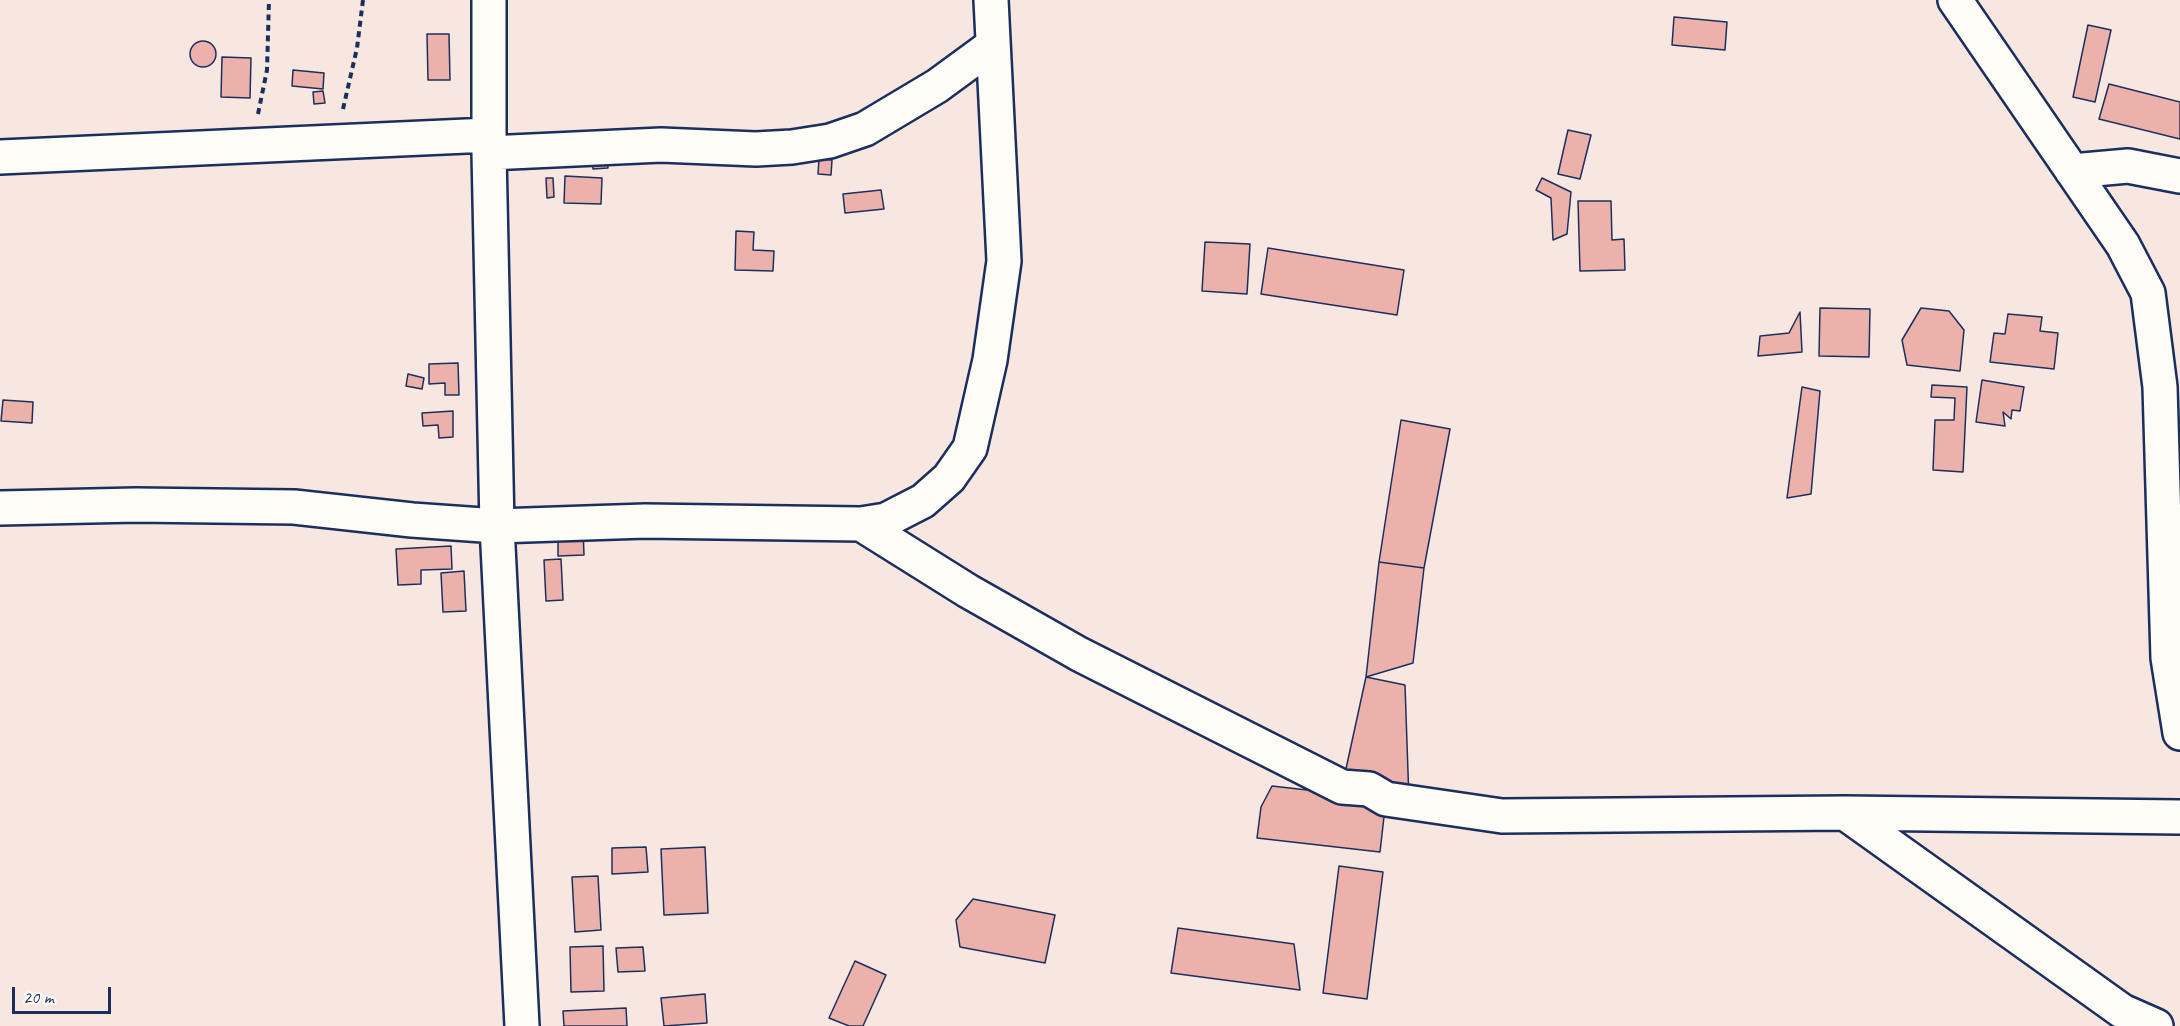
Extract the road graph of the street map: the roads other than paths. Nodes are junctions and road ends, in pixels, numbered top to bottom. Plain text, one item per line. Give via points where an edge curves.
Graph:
1 (489, 0) edge
2 (991, 0) edge
3 (1955, 0) edge
4 (993, 45) junction
5 (489, 144) junction
6 (0, 157) edge
7 (2072, 171) junction
8 (2180, 176) edge
9 (0, 508) edge
10 (861, 524) junction
11 (497, 526) junction
12 (2180, 733) edge
13 (1845, 813) junction
14 (2180, 817) edge
15 (522, 1026) edge
16 (2156, 1026) edge

1 - 5 street
2 - 4 street
3 - 7 street
4 - 5 street via 937,86 865,129 830,141 756,149
4 - 10 street via 1004,261 990,360 970,448 949,478 922,501 886,520
5 - 6 street via 334,142
5 - 11 street
7 - 8 street via 2128,166
7 - 12 street via 2123,245 2148,293 2160,387 2168,658
9 - 11 street via 294,507
10 - 11 street via 645,521
10 - 13 street via 1079,654 1342,787 1369,789 1386,799 1502,816
11 - 15 street
13 - 14 street
13 - 16 street via 2122,1011

